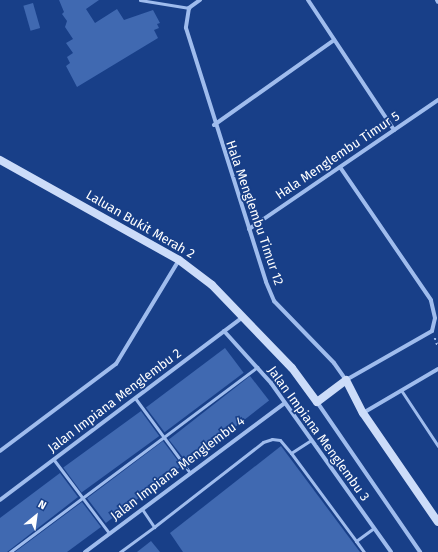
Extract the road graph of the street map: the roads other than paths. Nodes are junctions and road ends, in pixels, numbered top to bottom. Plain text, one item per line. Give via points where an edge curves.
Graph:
1 (140, 0) edge
2 (200, 0) edge
3 (308, 0) edge
4 (189, 8) junction
5 (334, 40) junction
6 (438, 100) edge
7 (214, 125) junction
8 (394, 130) junction
9 (0, 160) edge
10 (340, 167) junction
11 (249, 229) junction
12 (179, 260) junction
13 (242, 317) junction
14 (224, 331) junction
15 (257, 367) junction
16 (438, 370) edge
17 (346, 380) junction
18 (400, 390) junction
19 (135, 398) junction
20 (317, 402) junction
21 (284, 403) junction
22 (364, 413) junction
23 (164, 438) junction
24 (311, 440) junction
25 (438, 446) edge
26 (0, 451) edge
27 (291, 453) junction
28 (54, 460) junction
29 (190, 473) junction
30 (83, 499) junction
31 (0, 500) edge
32 (142, 509) junction
33 (438, 522) edge
34 (154, 527) junction
35 (374, 528) junction
36 (109, 533) junction
37 (356, 541) junction
38 (10, 552) edge
39 (85, 552) edge
40 (120, 552) edge
41 (364, 552) edge
42 (391, 552) edge
43 (420, 552) edge

1 - 4 lane
2 - 4 street
3 - 5 street
4 - 7 street, Hala Menglembu Timur 12 via 186,28
5 - 7 street
5 - 8 street
6 - 8 street, Hala Menglembu Timur 5
7 - 11 street, Hala Menglembu Timur 12
8 - 10 street, Hala Menglembu Timur 5
9 - 12 street, Laluan Bukit Merah 2
10 - 11 street, Hala Menglembu Timur 5
10 - 17 street via 431,300 435,318 432,331
11 - 17 street, Hala Menglembu Timur 12 via 274,301 334,363
12 - 13 street, Laluan Bukit Merah 2 via 212,285
12 - 26 street via 116,364
13 - 14 street, Jalan Impiana Menglembu 2
13 - 20 street, Laluan Bukit Merah 2 via 292,368
14 - 15 street, Jalan Impiana Menglembu 3
14 - 19 street, Jalan Impiana Menglembu 2
15 - 21 street, Jalan Impiana Menglembu 3
15 - 23 lane
16 - 18 street
17 - 20 street
17 - 22 street
18 - 22 street
18 - 25 lane
19 - 23 lane
19 - 28 street, Jalan Impiana Menglembu 2
20 - 43 street
21 - 24 street, Jalan Impiana Menglembu 3
21 - 29 street, Jalan Impiana Menglembu 4
22 - 33 street
23 - 29 lane
23 - 30 lane
24 - 27 lane
24 - 35 street, Jalan Impiana Menglembu 3
27 - 34 lane via 280,440 263,442
27 - 37 lane
28 - 30 lane
28 - 31 street, Jalan Impiana Menglembu 2
29 - 32 street, Jalan Impiana Menglembu 4
30 - 36 lane
30 - 38 lane
32 - 34 lane
32 - 36 street, Jalan Impiana Menglembu 4
34 - 40 lane
35 - 37 lane
35 - 42 street, Jalan Impiana Menglembu 3
36 - 39 street, Jalan Impiana Menglembu 4
37 - 41 lane

